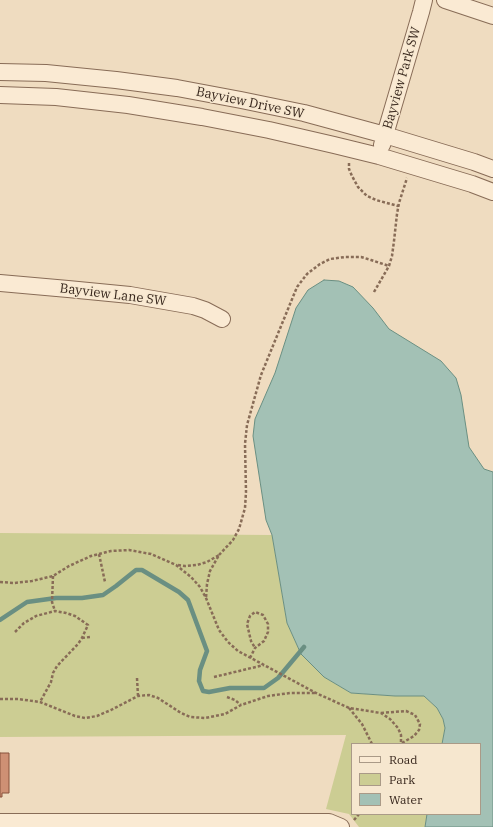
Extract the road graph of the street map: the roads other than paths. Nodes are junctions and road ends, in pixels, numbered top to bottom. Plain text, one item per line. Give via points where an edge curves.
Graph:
1 (424, 0) edge
2 (445, 0) edge
3 (493, 16) edge
4 (0, 72) edge
5 (0, 96) edge
6 (385, 135) junction
7 (379, 156) junction
8 (493, 169) edge
9 (493, 192) edge
10 (0, 284) edge
11 (222, 319) dead end
12 (3, 824) edge
13 (105, 825) edge
14 (342, 827) edge

1 - 6 street, Bayview Park SW
2 - 3 street
4 - 6 street, Bayview Drive SW via 46,73 177,88 304,114
5 - 7 street, Bayview Drive SW via 56,97 128,105 270,130
6 - 7 street, Bayview Park SW
6 - 8 street, Bayview Drive SW
7 - 9 street, Bayview Drive SW
10 - 11 street, Bayview Lane SW via 130,295 193,306
12 - 13 street
13 - 14 street via 329,822

